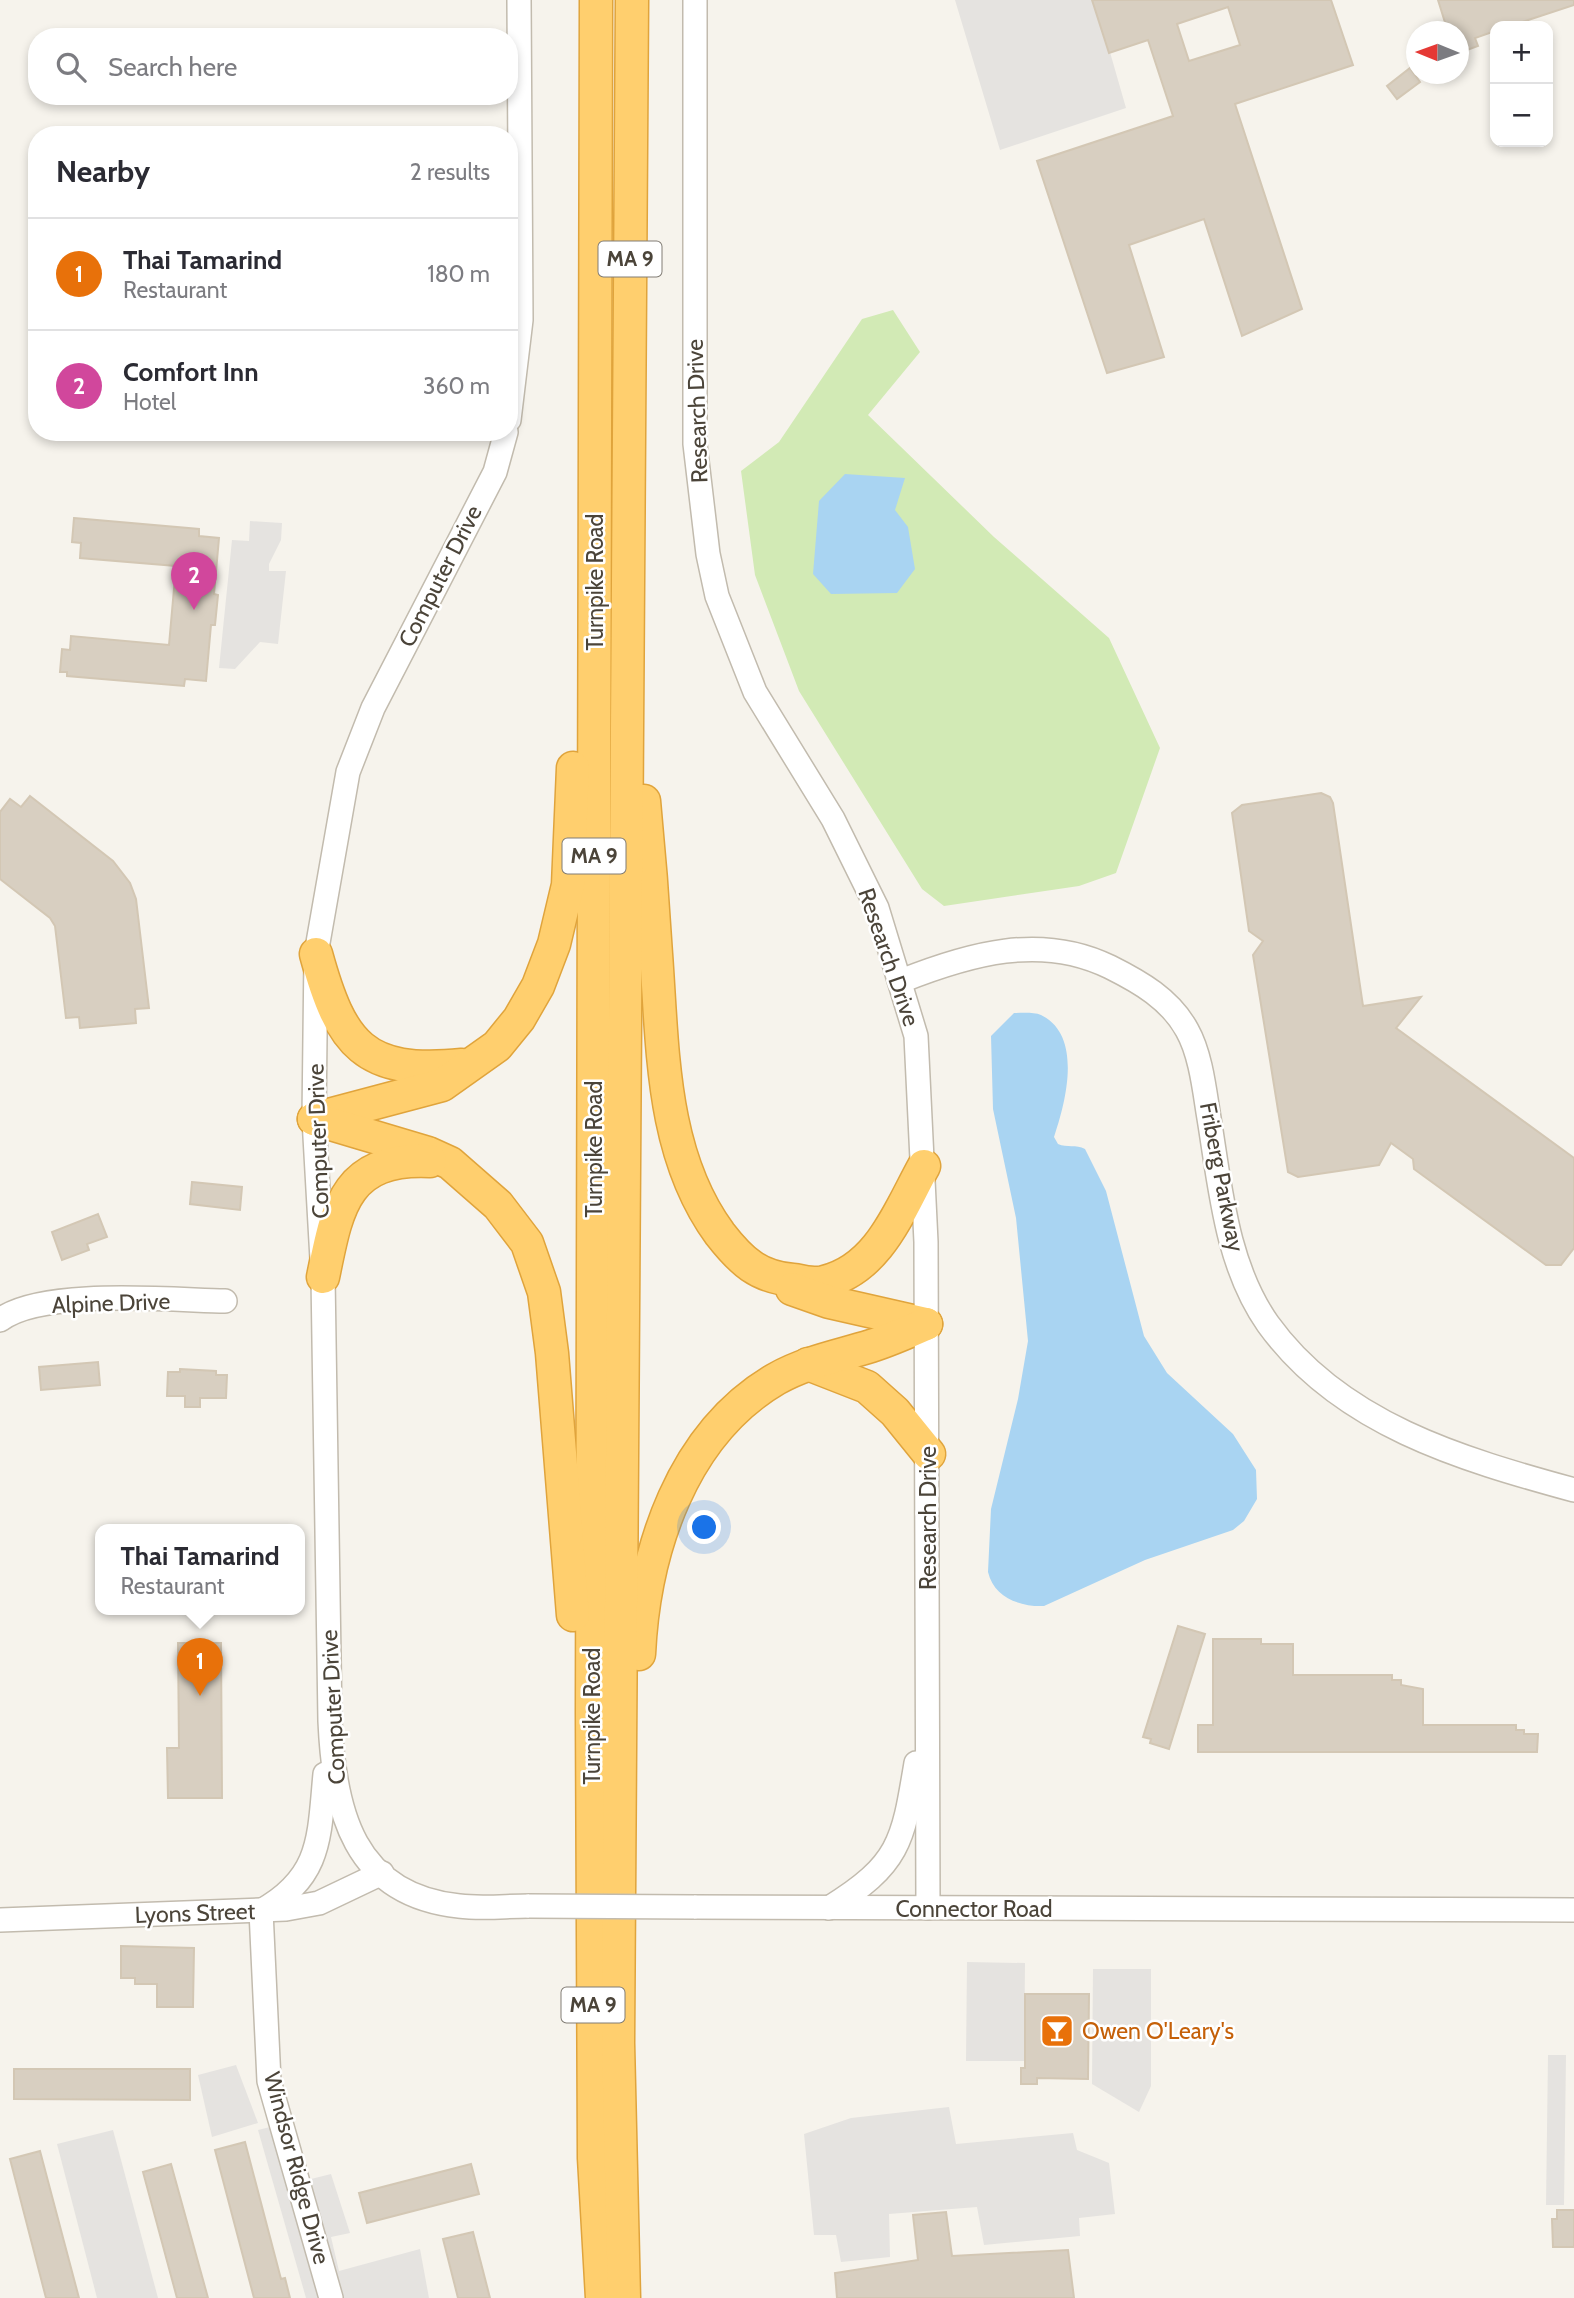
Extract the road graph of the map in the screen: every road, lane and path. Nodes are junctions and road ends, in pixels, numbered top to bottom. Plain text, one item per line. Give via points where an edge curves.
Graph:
1 (519, 0) edge
2 (596, 0) edge
3 (632, 0) edge
4 (695, 0) edge
5 (597, 175) junction
6 (518, 345) edge
7 (504, 441) edge
8 (628, 519) junction
9 (316, 954) junction
10 (901, 981) junction
11 (470, 1064) junction
12 (314, 1118) junction
13 (450, 1163) junction
14 (924, 1166) junction
15 (323, 1277) junction
16 (772, 1278) junction
17 (225, 1301) dead end
18 (0, 1320) edge
19 (926, 1324) junction
20 (808, 1364) junction
21 (929, 1454) junction
22 (1574, 1490) edge
23 (926, 1705) junction
24 (592, 1712) junction
25 (330, 1721) junction
26 (621, 1768) junction
27 (382, 1872) junction
28 (829, 1908) junction
29 (929, 1908) junction
30 (1574, 1910) edge
31 (261, 1911) junction
32 (0, 1920) edge
33 (331, 2298) edge
34 (603, 2298) edge
35 (624, 2298) edge

1 - 6 street
2 - 5 highway, Turnpike Road / MA 9
3 - 8 highway, Turnpike Road / MA 9
4 - 10 street, Research Drive via 695,444 715,586 754,692 833,819 877,908
5 - 11 highway via 568,885 538,986 497,1046
5 - 24 highway, Turnpike Road / MA 9
7 - 9 street, Computer Drive via 495,472 373,708 348,772
8 - 16 highway via 642,774 664,1066 673,1125 704,1211 748,1265
8 - 26 highway, Turnpike Road / MA 9
9 - 11 highway via 341,1026 365,1051 411,1068
9 - 12 street, Computer Drive
10 - 14 street, Research Drive via 916,1036
10 - 22 street, Friberg Parkway via 948,962 1030,948 1069,951 1140,982 1164,1000 1187,1030 1202,1078 1231,1241 1268,1324 1338,1395 1380,1420 1475,1462
11 - 12 highway via 442,1085
12 - 13 highway
12 - 15 street, Computer Drive
13 - 15 highway via 399,1162 359,1180 336,1215
13 - 24 highway via 519,1230 544,1292 555,1380 575,1664
14 - 16 highway via 879,1248 855,1271 822,1283
14 - 19 street, Research Drive
15 - 25 street, Computer Drive
16 - 19 highway via 828,1301
17 - 18 street, Alpine Drive via 70,1301 20,1310
19 - 20 highway
19 - 21 street, Research Drive
20 - 21 highway via 867,1387 895,1412
20 - 26 highway via 770,1384 725,1421 699,1451 679,1485 662,1529 648,1588 640,1632 636,1717
21 - 23 street, Research Drive
23 - 28 street via 905,1830 886,1864
23 - 29 street, Research Drive
24 - 34 highway, Turnpike Road / MA 9 via 594,2158
25 - 27 street, Computer Drive via 340,1809 354,1843
25 - 31 street via 317,1851 291,1891
26 - 35 highway, Turnpike Road / MA 9 via 618,2043
27 - 28 street, Connector Road, bridge via 412,1893 470,1907
27 - 31 street, Lyons Street via 319,1903
28 - 29 street, Connector Road
29 - 30 street, Connector Road
31 - 32 street, Lyons Street
31 - 33 street, Windsor Ridge Drive via 269,2081

